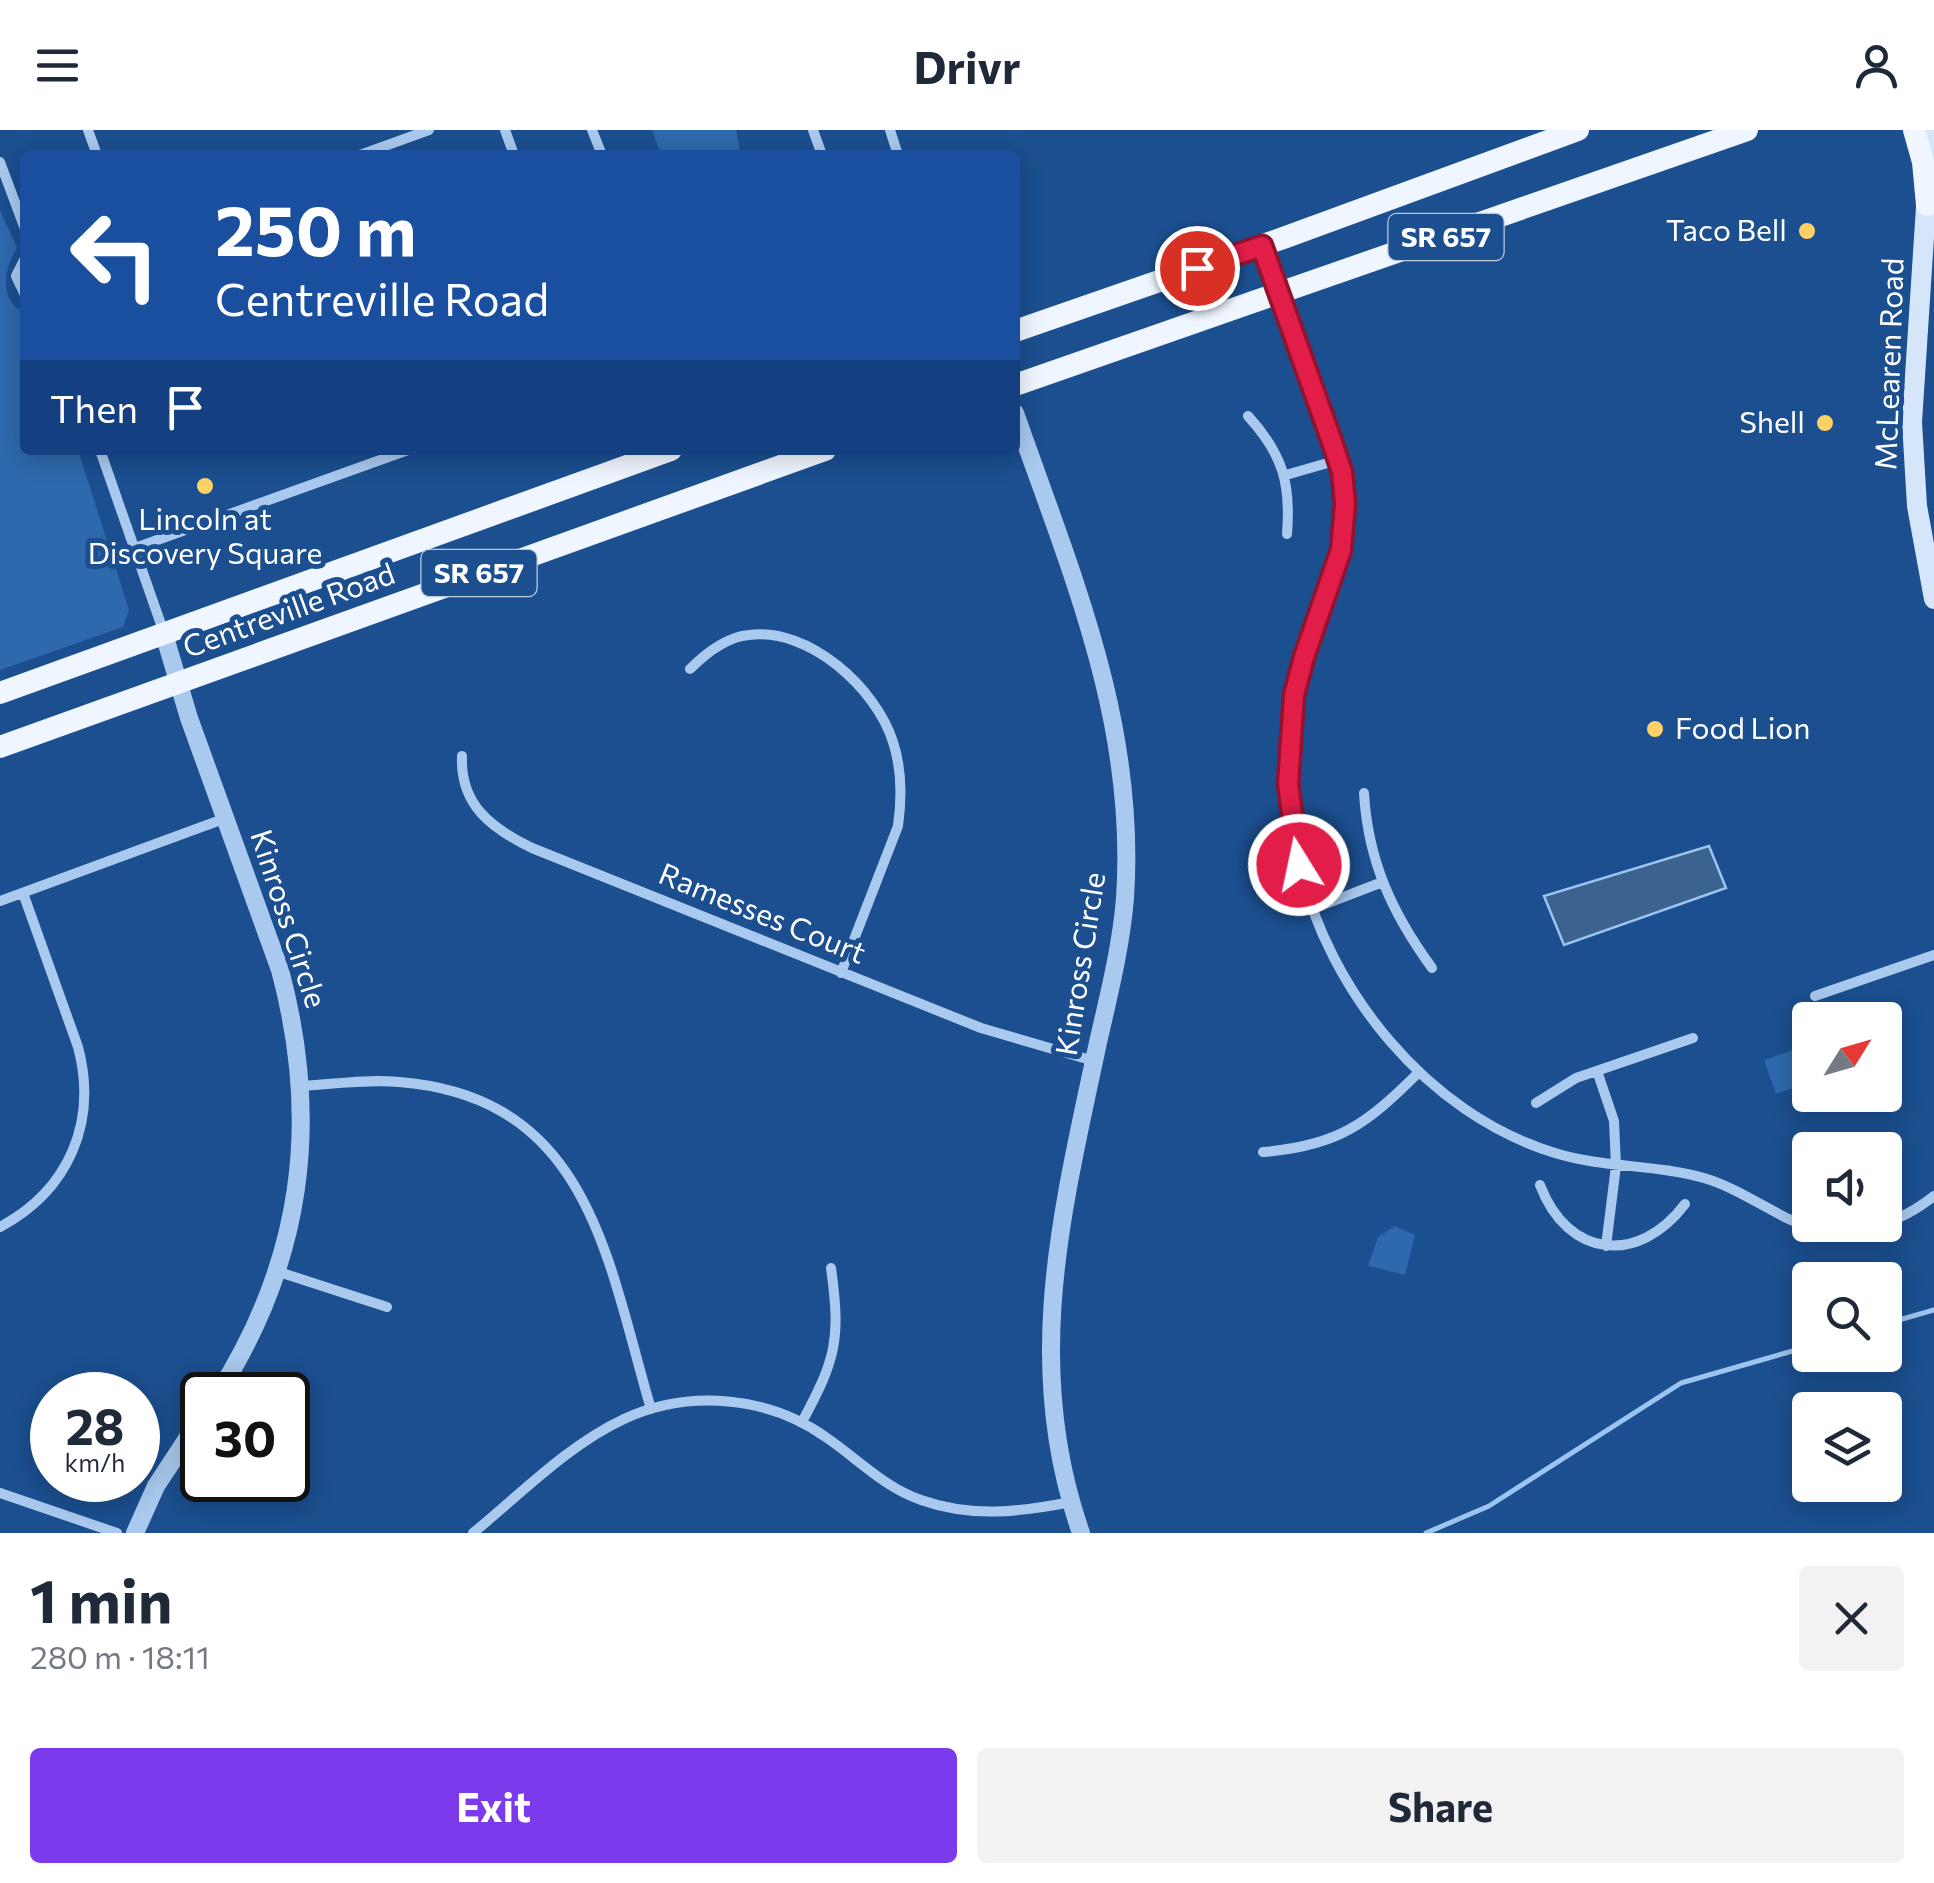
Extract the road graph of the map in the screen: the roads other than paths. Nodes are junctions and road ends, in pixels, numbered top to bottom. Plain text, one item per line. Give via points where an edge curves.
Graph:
1 (430, 130) edge
2 (1578, 130) edge
3 (1747, 130) edge
4 (1914, 130) edge
5 (1932, 130) edge
6 (374, 150) edge
7 (0, 162) edge
8 (1927, 205) junction
9 (20, 216) edge
10 (1262, 246) junction
11 (1277, 296) junction
12 (1020, 329) edge
13 (1020, 382) edge
14 (1248, 416) dead end
15 (1020, 427) edge
16 (102, 455) edge
17 (394, 455) edge
18 (811, 455) edge
19 (623, 458) edge
20 (1338, 460) junction
21 (1286, 475) junction
22 (1286, 534) dead end
23 (135, 548) junction
24 (1934, 599) edge
25 (164, 634) junction
26 (690, 668) dead end
27 (179, 683) junction
28 (0, 693) edge
29 (0, 748) edge
30 (462, 756) dead end
31 (1364, 793) dead end
32 (226, 818) junction
33 (1380, 883) junction
34 (23, 893) junction
35 (0, 901) edge
36 (1312, 909) junction
37 (1934, 955) edge
38 (1432, 968) dead end
39 (842, 973) junction
40 (1815, 996) dead end
41 (1693, 1038) dead end
42 (1094, 1061) junction
43 (1597, 1071) junction
44 (1420, 1072) junction
45 (300, 1086) junction
46 (1536, 1103) dead end
47 (1263, 1152) dead end
48 (1616, 1166) junction
49 (1540, 1185) dead end
50 (1934, 1196) edge
51 (1685, 1204) dead end
52 (0, 1227) edge
53 (1606, 1246) junction
54 (831, 1268) dead end
55 (279, 1272) junction
56 (387, 1306) dead end
57 (230, 1372) edge
58 (651, 1409) junction
59 (802, 1422) junction
60 (180, 1449) edge
61 (0, 1493) edge
62 (1071, 1502) junction
63 (117, 1533) edge
64 (136, 1533) edge
65 (473, 1533) edge
66 (1080, 1533) edge

1 - 6 street
2 - 10 main road, SR 657
3 - 11 main road, SR 657
4 - 8 main road
5 - 8 main road, McLearen Road
7 - 9 street
8 - 24 main road, McLearen Road via 1912,422 1917,506
10 - 11 street
10 - 12 main road, SR 657
11 - 13 main road, SR 657
11 - 20 street
14 - 21 street
15 - 42 street, Kinross Circle via 1093,635 1118,742 1124,900
16 - 23 street
17 - 23 street
18 - 27 main road, Centreville Road / SR 657
19 - 25 main road, Centreville Road / SR 657
20 - 21 street
20 - 36 street via 1345,504 1341,550 1304,657 1288,741 1291,824
21 - 22 street
23 - 25 street
25 - 27 street, Kinross Circle
25 - 28 main road, Centreville Road / SR 657
26 - 39 street via 732,638 786,640 848,673 885,722 901,783 898,826
27 - 29 main road, Centreville Road / SR 657
27 - 32 street, Kinross Circle
30 - 39 street, Ramesses Court via 461,774 474,808 510,838
31 - 33 street
32 - 34 street
32 - 45 street, Kinross Circle via 291,1009
33 - 36 street
33 - 38 street
34 - 35 street
34 - 52 street via 78,1046 85,1113 62,1174 34,1205
36 - 44 street via 1349,985
37 - 40 street
39 - 42 street, Ramesses Court via 981,1028
41 - 43 street
42 - 62 street, Kinross Circle via 1059,1227 1050,1323 1056,1422
43 - 46 street
43 - 48 street via 1614,1121
44 - 47 street via 1348,1130 1306,1148
44 - 48 street via 1460,1104 1532,1144
45 - 55 street, Kinross Circle via 297,1182
45 - 58 street via 433,1086 493,1108 542,1143 574,1180 596,1223
48 - 50 street via 1702,1177 1824,1229 1886,1225
48 - 53 street
49 - 53 street via 1561,1222
51 - 53 street via 1661,1231
54 - 59 street via 834,1356
55 - 56 street
55 - 57 street, Kinross Circle
58 - 59 street via 714,1400
58 - 65 street via 596,1434
59 - 62 street via 892,1487 933,1504 1008,1513
60 - 64 street
61 - 63 street
62 - 66 street, Kinross Circle

